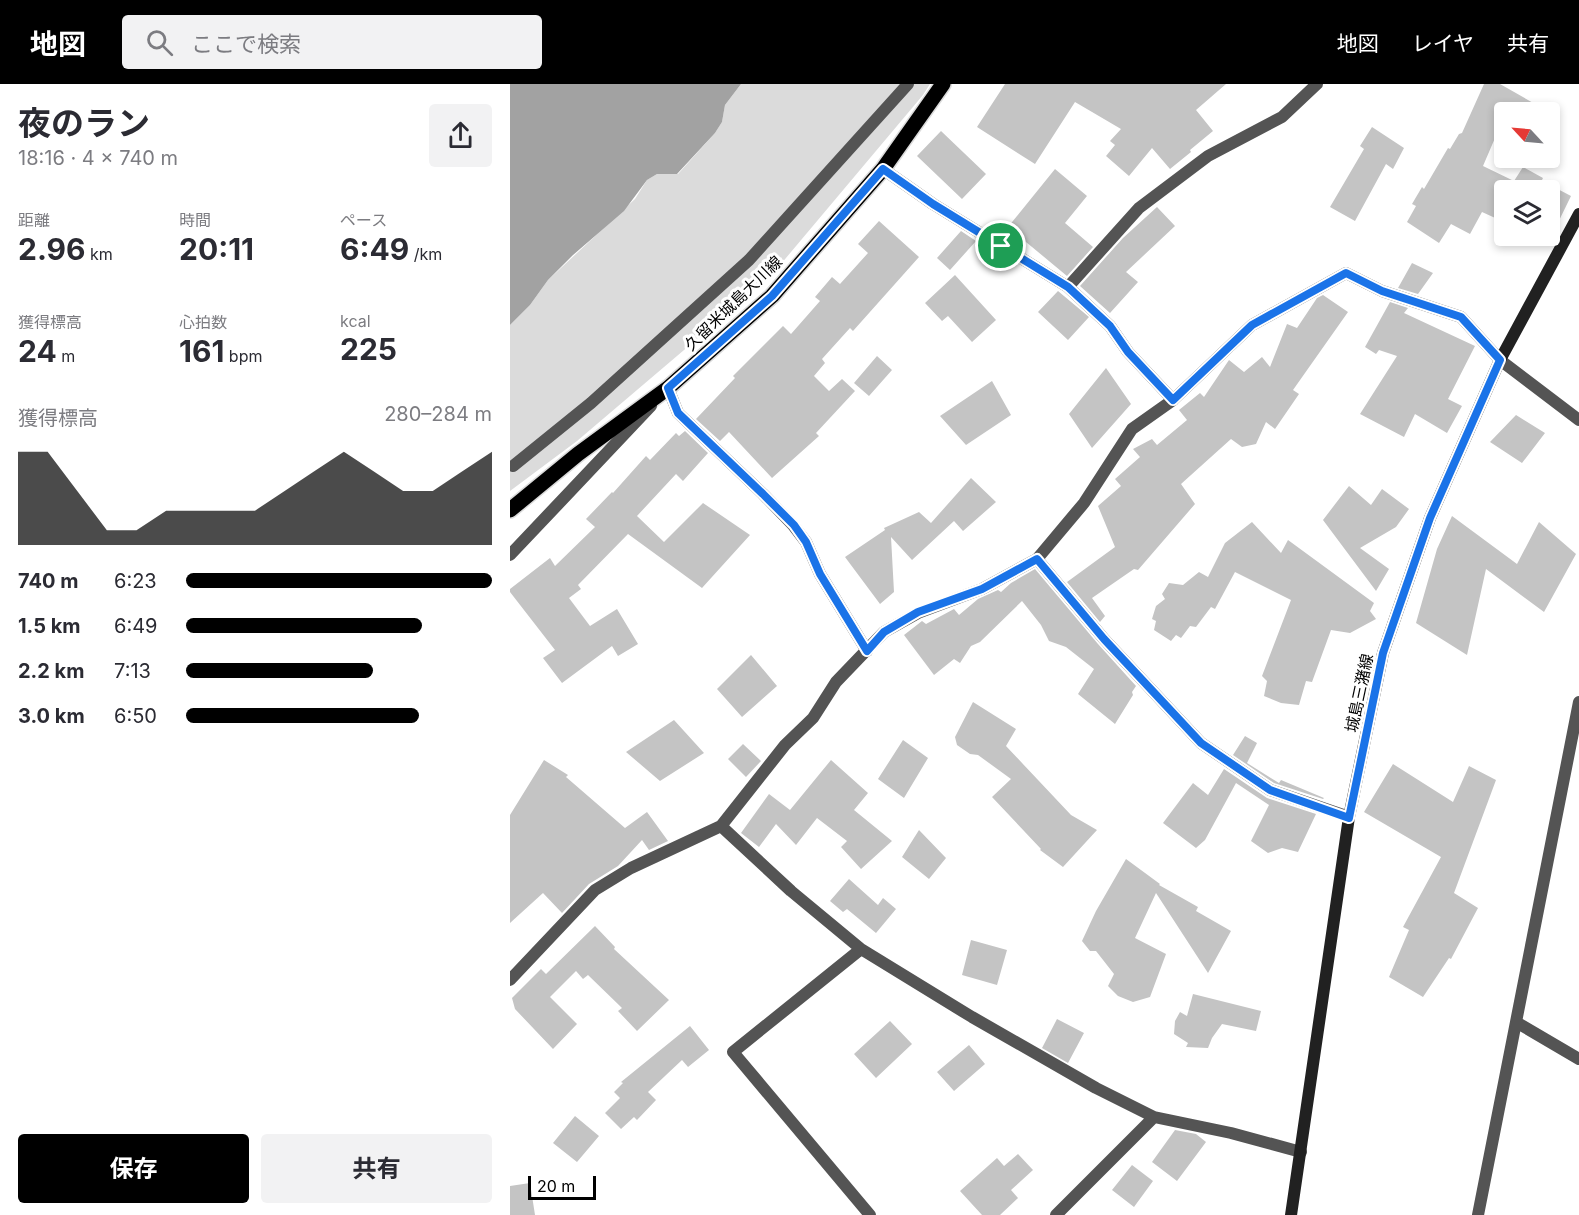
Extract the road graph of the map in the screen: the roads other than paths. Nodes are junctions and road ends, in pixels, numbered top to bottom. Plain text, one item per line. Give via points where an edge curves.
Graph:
1 (908, 84) edge
2 (943, 84) edge
3 (1317, 84) edge
4 (883, 169) junction
5 (1579, 214) edge
6 (1068, 287) junction
7 (1500, 360) junction
8 (668, 388) junction
9 (1173, 400) junction
10 (1579, 420) edge
11 (513, 466) dead end
12 (510, 510) edge
13 (510, 555) edge
14 (1037, 559) junction
15 (867, 651) junction
16 (1579, 702) edge
17 (1349, 818) junction
18 (721, 826) junction
19 (861, 949) junction
20 (510, 980) edge
21 (1516, 1022) junction
22 (1579, 1059) edge
23 (1154, 1117) junction
24 (1301, 1152) junction
25 (870, 1215) edge
26 (1056, 1215) edge
27 (1291, 1215) edge
28 (1478, 1215) edge

1 - 11 street via 749,260 591,403
2 - 4 main road, 久留米城島大川線
3 - 6 street via 1282,117 1208,156 1138,207
4 - 6 street
4 - 8 main road, 久留米城島大川線 via 772,296
5 - 7 main road, 城島三潴線
6 - 9 street via 1110,326 1128,352
7 - 9 street via 1461,317 1382,291 1346,273 1252,325
7 - 10 street
7 - 17 main road, 城島三潴線 via 1430,518 1383,653
8 - 12 main road, 久留米城島大川線
8 - 13 street
8 - 15 street via 678,413 794,525
9 - 14 street via 1132,429 1084,503
14 - 15 street via 982,589 918,612 884,632
14 - 17 street via 1104,639 1201,743 1270,790
15 - 18 street via 836,682 813,718 785,745
16 - 21 street
17 - 24 main road, 城島三潴線
18 - 19 street via 790,891
18 - 20 street via 631,868 595,890
19 - 23 street via 1096,1088
19 - 25 street via 733,1052
21 - 22 street
21 - 28 street
23 - 24 street
23 - 26 street
24 - 27 main road, 城島三潴線

